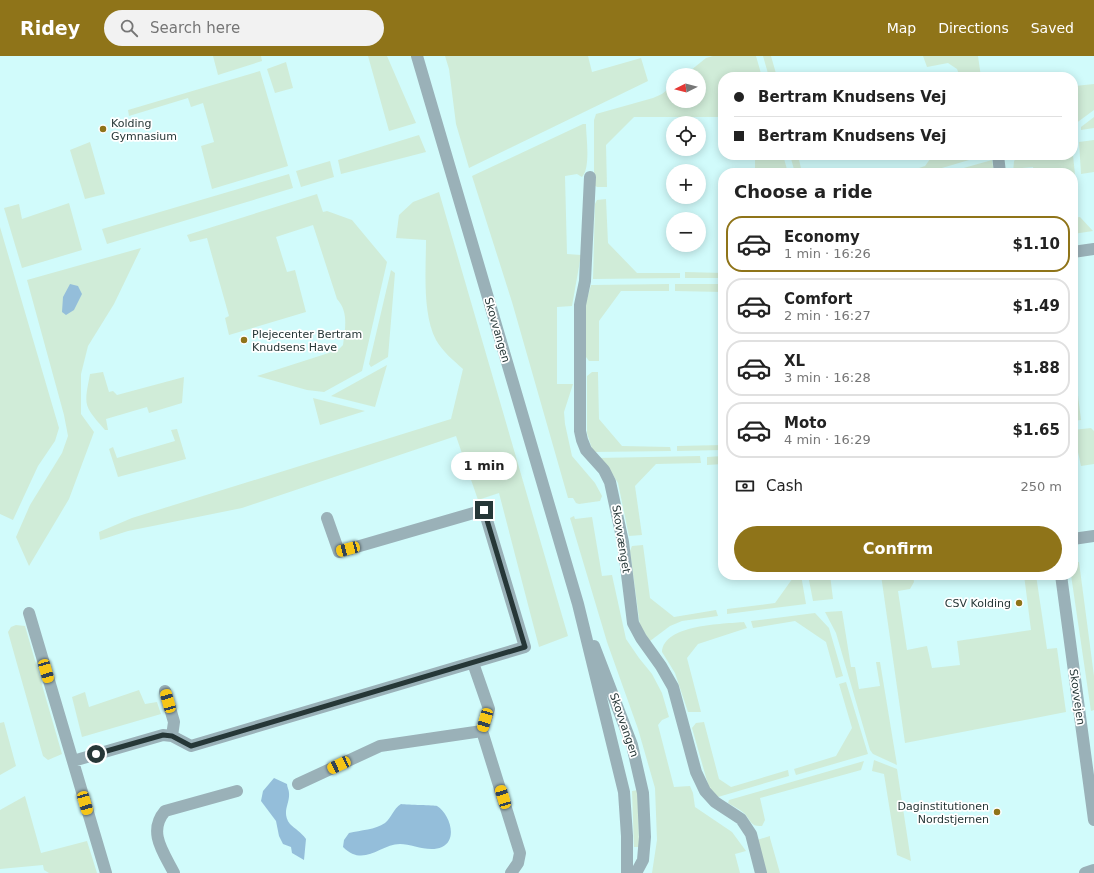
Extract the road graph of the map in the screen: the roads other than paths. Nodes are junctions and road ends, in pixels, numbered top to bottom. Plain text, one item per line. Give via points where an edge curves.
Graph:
1 (417, 56) edge
2 (590, 177) dead end
3 (1094, 249) edge
4 (1078, 251) edge
5 (327, 518) dead end
6 (1094, 536) edge
7 (1078, 538) edge
8 (1062, 580) edge
9 (578, 604) junction
10 (29, 613) dead end
11 (473, 663) junction
12 (165, 691) dead end
13 (482, 731) junction
14 (172, 736) junction
15 (73, 761) junction
16 (298, 784) dead end
17 (237, 791) dead end
18 (1094, 820) edge
19 (1094, 870) edge
20 (106, 873) edge
21 (174, 873) edge
22 (511, 873) edge
23 (627, 873) edge
24 (636, 873) edge
25 (761, 873) edge
26 (1085, 873) edge

1 - 9 street, Skovvangen
2 - 25 street, Skovvænget via 585,281 580,305 582,440 610,482 623,542 633,623 673,687 696,772 705,791 715,802 741,819 751,834
3 - 4 street
5 - 11 street via 339,552 484,510 525,647
6 - 7 street
8 - 18 street, Skovvejen
9 - 23 street, Skovvangen via 624,792
9 - 24 street, Skovvangen via 632,745 643,793 643,860
10 - 15 street
11 - 13 street via 489,709
11 - 14 street via 191,746
12 - 14 street via 174,722
13 - 16 street via 380,746
13 - 22 street via 520,853 518,863
14 - 15 street via 163,735
15 - 20 street
17 - 21 street via 165,811 161,816 156,828 158,843
19 - 26 street

